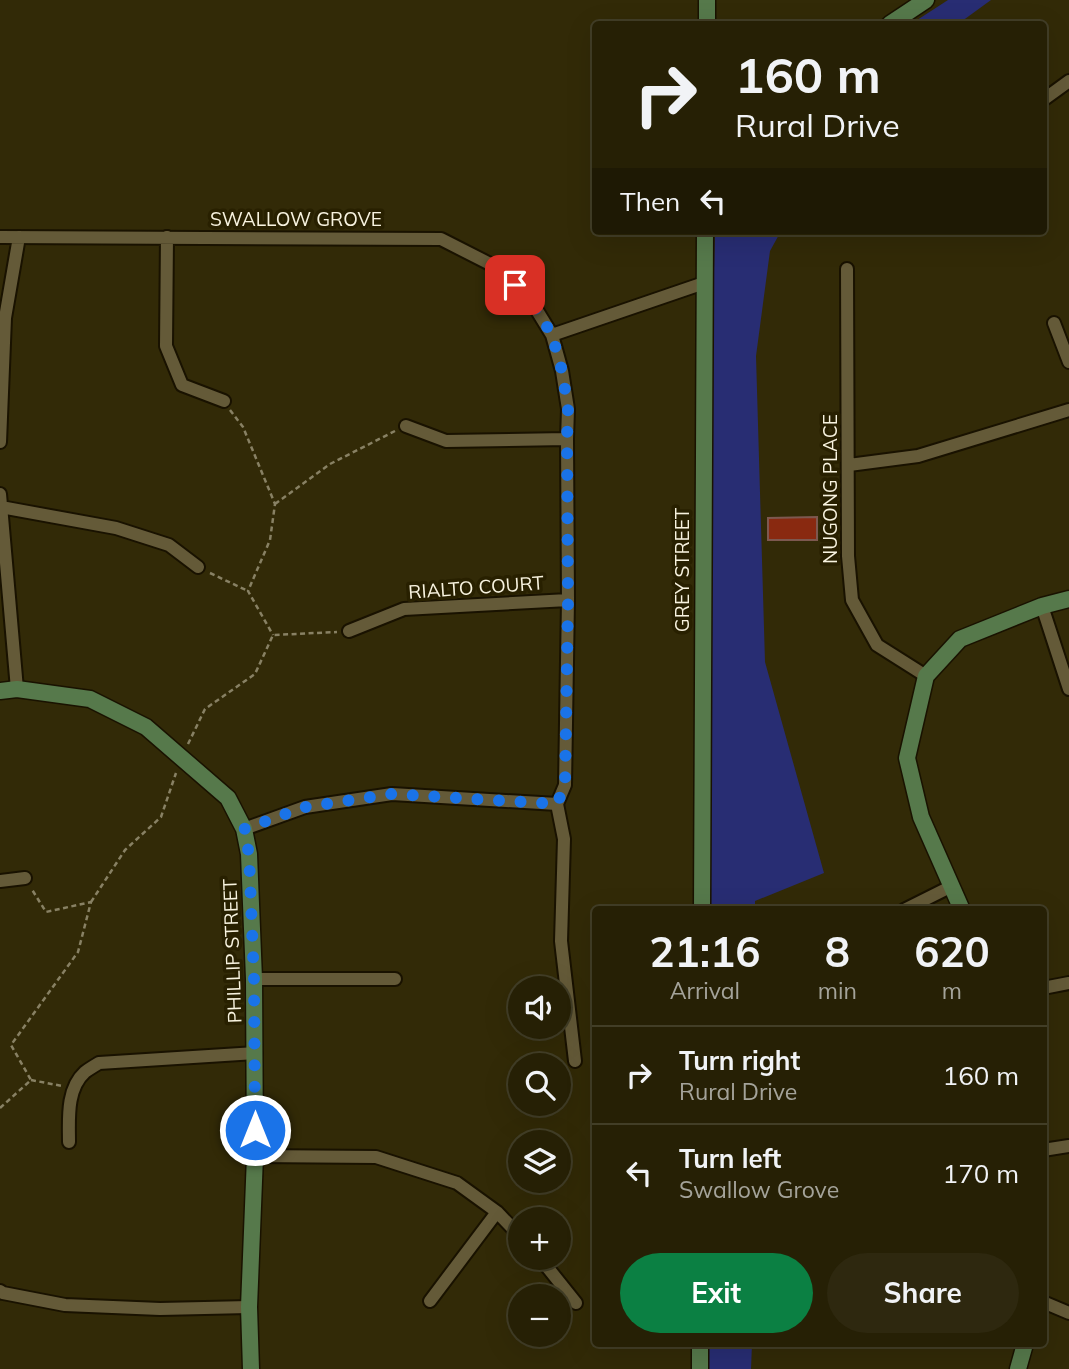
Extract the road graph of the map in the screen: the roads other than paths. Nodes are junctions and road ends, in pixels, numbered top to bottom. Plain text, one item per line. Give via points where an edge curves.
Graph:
1 (707, 0) edge
2 (926, 0) edge
3 (707, 21) edge
4 (894, 21) edge
5 (1069, 81) edge
6 (1047, 97) edge
7 (705, 235) edge
8 (0, 237) edge
9 (19, 237) junction
10 (167, 237) junction
11 (847, 269) dead end
12 (704, 283) junction
13 (1055, 323) dead end
14 (552, 335) junction
15 (1069, 362) edge
16 (224, 401) road end
17 (1069, 410) edge
18 (406, 426) road end
19 (567, 439) junction
20 (0, 442) edge
21 (849, 465) junction
22 (1, 501) edge
23 (198, 567) road end
24 (1069, 598) edge
25 (568, 600) junction
26 (1042, 606) junction
27 (349, 631) road end
28 (926, 676) junction
29 (17, 689) junction
30 (1069, 689) edge
31 (0, 691) edge
32 (557, 804) junction
33 (244, 829) junction
34 (25, 878) road end
35 (0, 881) edge
36 (952, 886) junction
37 (702, 906) edge
38 (912, 906) edge
39 (960, 906) edge
40 (254, 979) junction
41 (396, 979) dead end
42 (1069, 983) edge
43 (1047, 987) edge
44 (256, 1054) junction
45 (575, 1061) dead end
46 (69, 1142) dead end
47 (1069, 1146) edge
48 (1047, 1149) edge
49 (255, 1156) junction
50 (498, 1212) junction
51 (508, 1223) edge
52 (550, 1270) edge
53 (0, 1291) edge
54 (430, 1301) dead end
55 (576, 1303) dead end
56 (1047, 1304) edge
57 (249, 1307) junction
58 (1069, 1313) edge
59 (701, 1347) edge
60 (1021, 1347) edge
61 (251, 1369) edge
62 (700, 1369) edge
63 (1018, 1369) edge

1 - 3 street
2 - 4 street
5 - 6 street
7 - 12 street, GREY STREET
8 - 9 street, SWALLOW GROVE
9 - 10 street, SWALLOW GROVE
9 - 20 street via 5,318
10 - 14 street, SWALLOW GROVE via 441,239 496,267 533,304
10 - 16 street via 166,346 182,385
11 - 21 street, NUGONG PLACE
12 - 14 street
12 - 37 street, GREY STREET
13 - 15 street
14 - 19 street, SWALLOW GROVE via 568,409
17 - 21 street via 918,456
18 - 19 street via 446,440
19 - 25 street, SWALLOW GROVE
21 - 28 street, NUGONG PLACE via 852,600 877,645
22 - 23 street via 169,545
22 - 29 street
24 - 26 street
25 - 27 street, RIALTO COURT via 404,609
25 - 32 street, SWALLOW GROVE via 565,785
26 - 28 street via 960,639
26 - 30 street
28 - 36 street via 907,758 921,817
29 - 31 street, PHILLIP STREET
29 - 33 street, PHILLIP STREET via 90,699 146,727 229,798
32 - 33 street via 392,794 305,807
32 - 45 street via 564,839 561,941
33 - 40 street, PHILLIP STREET
34 - 35 street
36 - 38 street
36 - 39 street
40 - 41 street
40 - 44 street, PHILLIP STREET
42 - 43 street
44 - 46 street via 99,1063 83,1074 74,1089
44 - 49 street, PHILLIP STREET
47 - 48 street
49 - 50 street via 376,1157 457,1184
49 - 57 street, PHILLIP STREET
50 - 51 street
50 - 54 street
52 - 55 street
53 - 57 street via 65,1305
56 - 58 street
57 - 61 street, PHILLIP STREET
59 - 62 street
60 - 63 street

